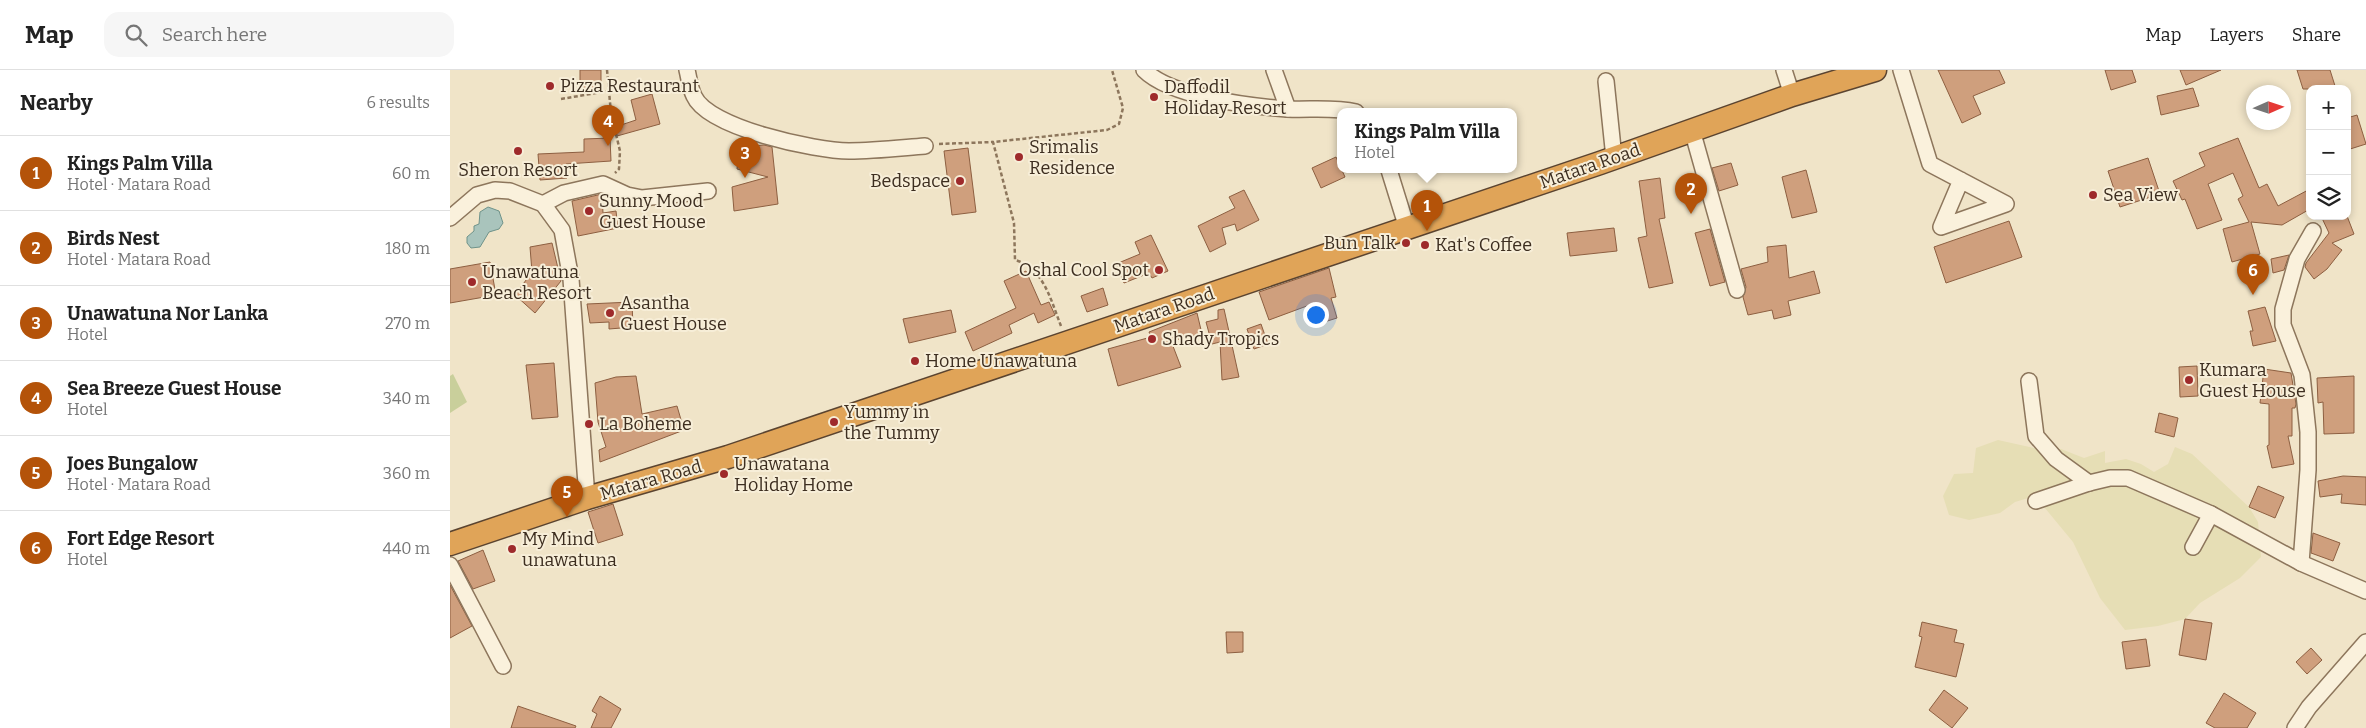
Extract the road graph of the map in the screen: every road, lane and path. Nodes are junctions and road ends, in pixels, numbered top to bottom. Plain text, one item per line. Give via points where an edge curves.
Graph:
1 (607, 70) edge
2 (687, 70) edge
3 (1112, 70) edge
4 (1144, 70) edge
5 (1274, 70) edge
6 (1784, 70) edge
7 (1901, 70) edge
8 (1868, 71) edge
9 (1606, 81) dead end
10 (609, 91) junction
11 (1792, 95) junction
12 (560, 99) dead end
13 (1288, 109) junction
14 (1337, 111) edge
15 (1692, 130) junction
16 (993, 142) junction
17 (925, 146) joint
18 (1614, 158) junction
19 (1390, 173) edge
20 (1961, 180) dead end
21 (602, 184) junction
22 (708, 191) dead end
23 (543, 204) junction
24 (450, 218) edge
25 (1407, 228) junction
26 (2314, 231) dead end
27 (1737, 290) dead end
28 (1067, 342) junction
29 (2029, 381) dead end
30 (2089, 484) junction
31 (587, 498) junction
32 (2036, 501) dead end
33 (2211, 514) junction
34 (450, 544) edge
35 (2193, 547) dead end
36 (2301, 563) junction
37 (450, 565) edge
38 (2366, 592) edge
39 (2366, 642) edge
40 (503, 666) dead end
41 (2295, 728) edge

1 - 10 path
2 - 17 street via 694,98 715,116 742,130 824,149 848,151
3 - 16 path via 1123,108 1119,124 1107,130
4 - 13 street via 1168,85 1218,100
5 - 13 street
6 - 11 street
7 - 20 street via 1930,164
8 - 11 highway, Matara Road
9 - 18 street
10 - 12 path
10 - 21 path via 620,151 619,169
11 - 15 highway, Matara Road
13 - 14 street
15 - 18 highway, Matara Road
15 - 27 street
16 - 17 path
16 - 28 path via 1014,223 1015,260 1027,263 1038,275
18 - 25 highway, Matara Road
19 - 25 street
21 - 22 street via 642,198
21 - 23 street via 564,193
23 - 24 street via 510,191 494,190 476,195
23 - 31 street via 562,230 571,279
25 - 28 highway, Matara Road
26 - 36 street via 2297,259 2283,309 2283,325 2302,375 2308,432
28 - 31 highway, Matara Road via 728,457
29 - 30 street via 2036,436 2056,459
30 - 32 street
30 - 33 street via 2110,478 2128,478
31 - 34 highway, Matara Road
33 - 35 street
33 - 36 street
36 - 38 street
37 - 40 street
39 - 41 street via 2309,707

